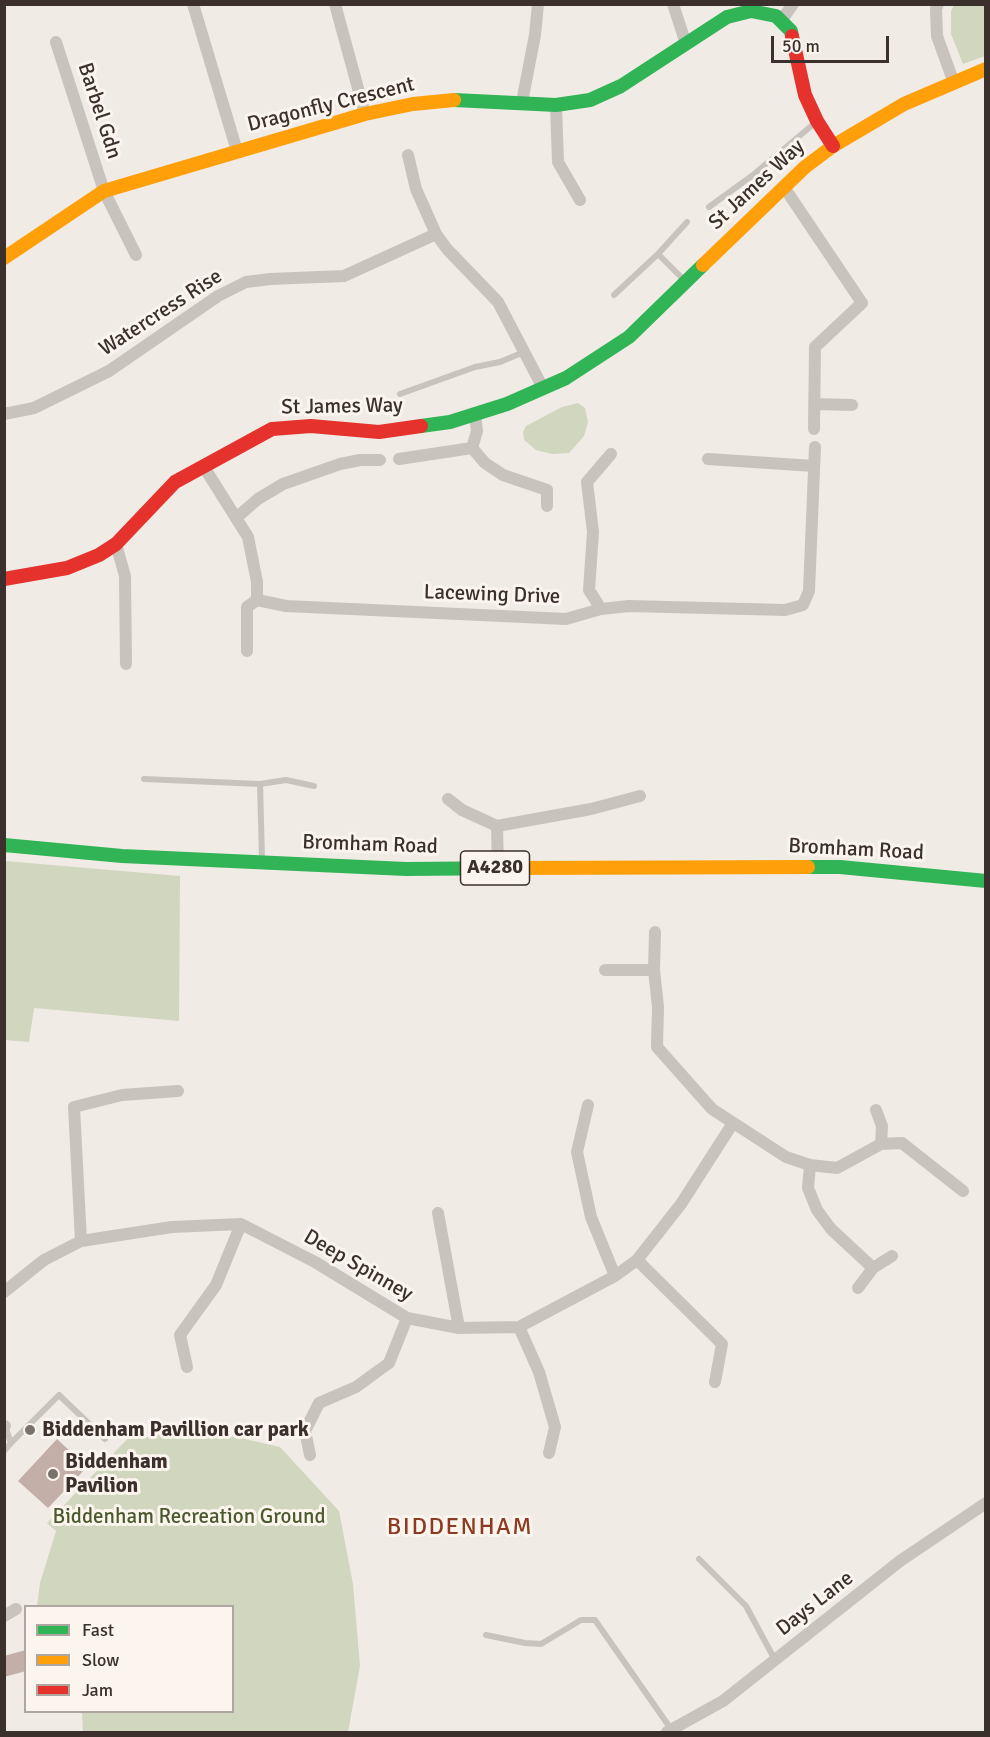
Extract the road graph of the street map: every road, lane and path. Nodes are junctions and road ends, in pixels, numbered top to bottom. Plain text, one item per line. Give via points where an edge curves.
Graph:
1 (193, 4) edge
2 (335, 4) edge
3 (538, 4) edge
4 (673, 4) edge
5 (793, 4) edge
6 (938, 4) edge
7 (781, 21) junction
8 (56, 42) dead end
9 (686, 44) junction
10 (986, 69) edge
11 (954, 83) junction
12 (522, 102) junction
13 (556, 105) junction
14 (365, 114) junction
15 (817, 122) junction
16 (833, 146) junction
17 (237, 151) junction
18 (408, 155) dead end
19 (784, 187) junction
20 (104, 191) junction
21 (580, 200) dead end
22 (709, 207) dead end
23 (687, 222) dead end
24 (436, 234) junction
25 (658, 254) junction
26 (136, 255) dead end
27 (4, 258) edge
28 (686, 281) junction
29 (614, 295) dead end
30 (524, 352) junction
31 (543, 388) junction
32 (400, 394) dead end
33 (815, 404) junction
34 (852, 405) dead end
35 (4, 414) edge
36 (474, 415) junction
37 (814, 429) dead end
38 (815, 447) dead end
39 (472, 448) junction
40 (611, 454) dead end
41 (399, 459) dead end
42 (708, 459) dead end
43 (380, 460) dead end
44 (814, 466) junction
45 (204, 467) junction
46 (547, 506) dead end
47 (236, 518) junction
48 (116, 544) junction
49 (4, 579) edge
50 (257, 600) junction
51 (600, 609) junction
52 (247, 651) dead end
53 (126, 664) dead end
54 (144, 779) dead end
55 (260, 784) junction
56 (314, 786) dead end
57 (640, 796) dead end
58 (448, 799) dead end
59 (497, 826) junction
60 (4, 845) edge
61 (262, 863) junction
62 (498, 868) junction
63 (986, 881) edge
64 (655, 932) dead end
65 (605, 970) dead end
66 (654, 970) junction
67 (177, 1091) dead end
68 (588, 1106) dead end
69 (876, 1110) dead end
70 (733, 1123) junction
71 (881, 1144) junction
72 (810, 1165) junction
73 (963, 1191) dead end
74 (438, 1213) dead end
75 (241, 1224) junction
76 (81, 1241) junction
77 (892, 1256) dead end
78 (637, 1260) junction
79 (873, 1268) junction
80 (615, 1276) junction
81 (858, 1288) dead end
82 (4, 1292) edge
83 (407, 1318) junction
84 (519, 1327) junction
85 (459, 1328) junction
86 (187, 1366) dead end
87 (715, 1382) dead end
88 (4, 1426) edge
89 (105, 1439) dead end
90 (11, 1443) junction
91 (4, 1451) edge
92 (549, 1454) dead end
93 (310, 1455) dead end
94 (986, 1503) edge
95 (699, 1559) dead end
96 (486, 1635) dead end
97 (775, 1660) junction
98 (669, 1731) edge

1 - 17 street
2 - 14 street
3 - 12 street
4 - 9 street
5 - 7 street
6 - 11 street via 937,36
7 - 9 street, Dragonfly Crescent via 776,16 751,11 728,17
7 - 15 street via 790,31 805,94
8 - 20 street, Barbel Gdn
9 - 13 street, Dragonfly Crescent via 621,86 590,100
10 - 11 street, St James Way
11 - 16 street, St James Way via 904,104
12 - 13 street, Dragonfly Crescent
12 - 14 street, Dragonfly Crescent via 460,99
13 - 21 street via 558,162
14 - 17 street, Dragonfly Crescent
15 - 16 street
15 - 22 lane
16 - 19 street, St James Way
17 - 20 street, Dragonfly Crescent
18 - 24 street via 416,189
19 - 28 street, St James Way
19 - 33 street via 862,303 815,347
20 - 26 street, Barbel Gdn
20 - 27 street, Dragonfly Crescent
23 - 25 lane
24 - 30 street via 498,302
24 - 35 street, Watercress Rise via 344,276 246,282 218,296 109,371 34,408
25 - 28 lane
25 - 29 lane
28 - 31 street, St James Way via 629,337 566,378
30 - 31 street
30 - 32 lane
31 - 36 street, St James Way
33 - 34 street
33 - 37 street
36 - 39 street via 477,431
36 - 45 street, St James Way via 379,432 311,426 272,429
38 - 44 street
39 - 41 street
39 - 46 street via 503,475 547,490
40 - 51 street via 587,482 593,532 589,590
42 - 44 street
43 - 47 street via 340,464 283,484
44 - 51 street, Lacewing Drive via 809,591 803,605 785,610 629,606
45 - 47 street
45 - 48 street, St James Way via 175,482
47 - 50 street via 254,557
48 - 49 street, St James Way via 67,568
48 - 53 street via 125,576
50 - 51 street, Lacewing Drive via 286,606 566,619
50 - 52 street via 247,607
54 - 55 lane
55 - 56 lane via 286,780
55 - 61 lane
57 - 59 street
58 - 59 street
59 - 62 street
60 - 61 street, Bromham Road / A4280
61 - 62 street, Bromham Road / A4280
62 - 63 street, Bromham Road / A4280 via 840,867
64 - 66 street
65 - 66 street
66 - 70 street via 657,1047 712,1109
67 - 76 street via 122,1095 74,1107
68 - 80 street via 577,1152 591,1217
69 - 71 street via 882,1126
70 - 72 street via 786,1157
70 - 78 street, Deep Spinney via 681,1204
71 - 72 street via 837,1168
71 - 73 street via 902,1143
72 - 79 street via 808,1188 817,1210 831,1229
74 - 85 street
75 - 76 street, Deep Spinney via 172,1227
75 - 83 street, Deep Spinney via 315,1262
75 - 86 street via 216,1285 180,1335
76 - 82 street, Deep Spinney via 44,1260
77 - 79 street
78 - 80 street, Deep Spinney
78 - 87 street via 722,1344
79 - 81 street
80 - 84 street, Deep Spinney
83 - 85 street, Deep Spinney
83 - 93 street via 389,1363 356,1387 319,1403 305,1431
84 - 85 street, Deep Spinney
84 - 92 street via 539,1372 555,1427
88 - 90 lane
89 - 90 lane via 59,1395
90 - 91 lane
94 - 97 street, Days Lane via 900,1561
95 - 97 lane via 746,1606
96 - 98 lane via 540,1644 581,1620 595,1620
97 - 98 street, Days Lane via 723,1701

